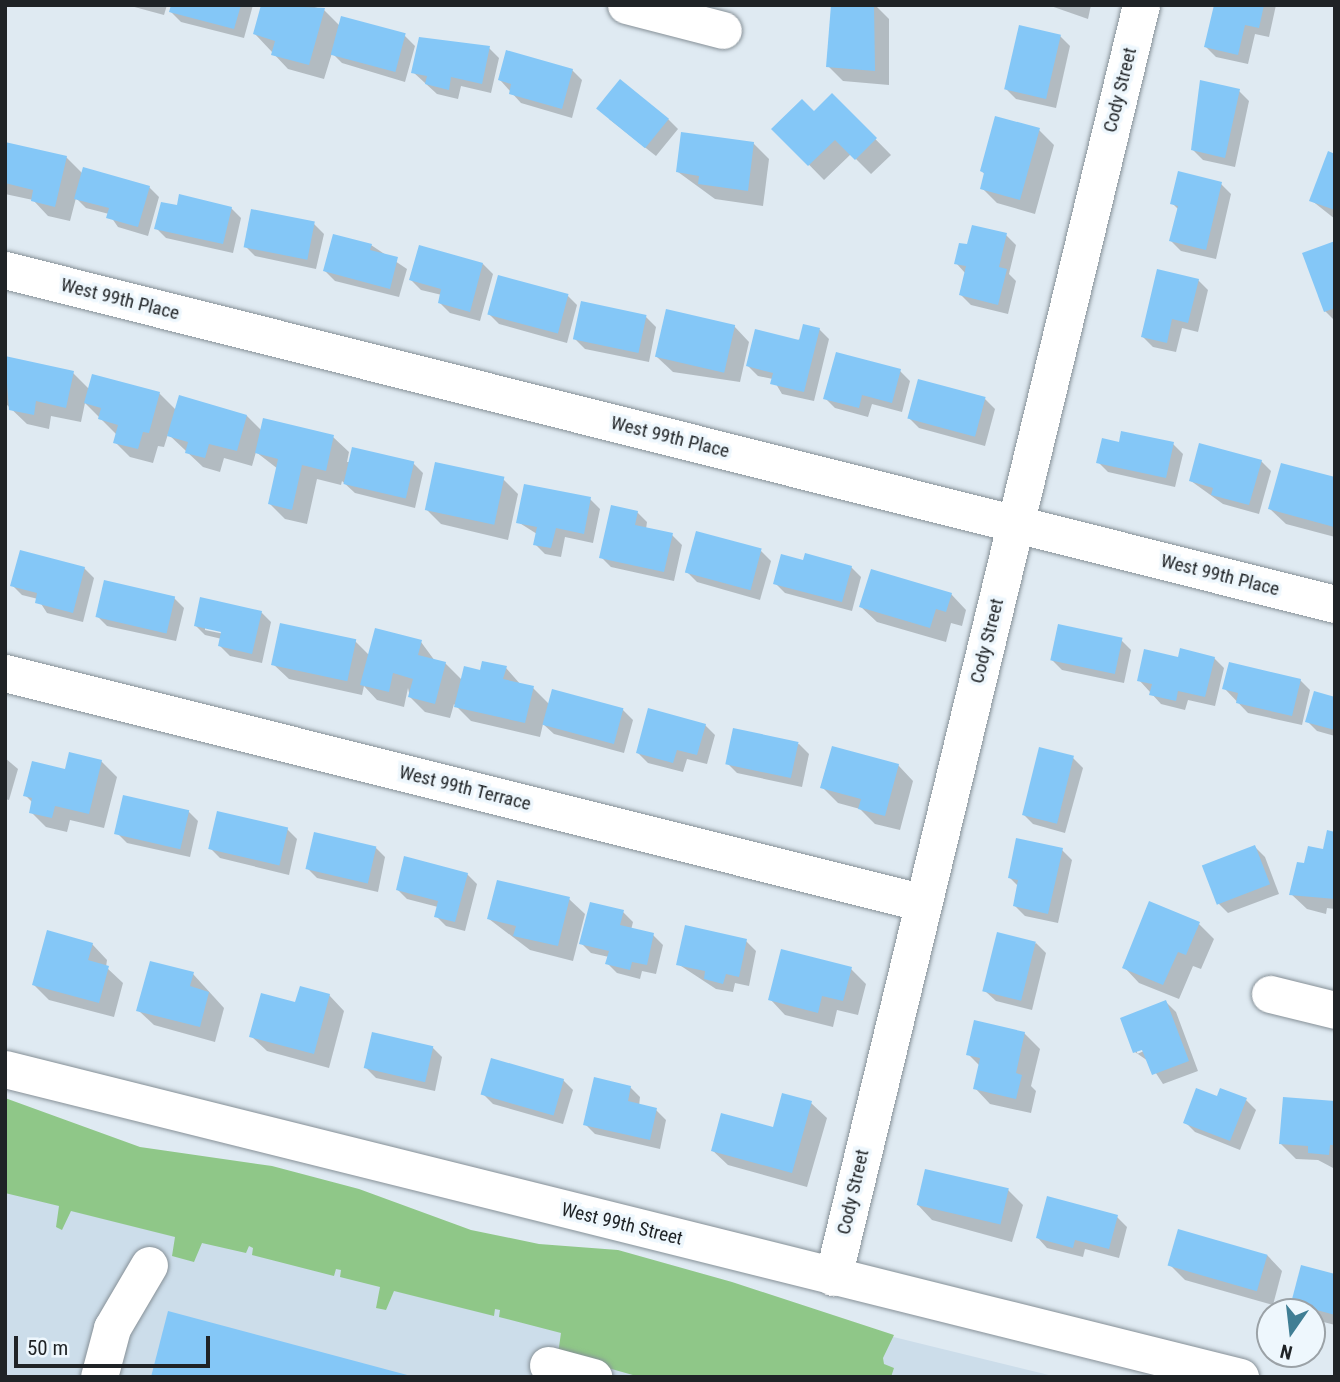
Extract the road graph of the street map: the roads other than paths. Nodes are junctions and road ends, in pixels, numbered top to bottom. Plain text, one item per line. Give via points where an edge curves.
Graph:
1 (626, 5) edge
2 (1141, 5) edge
3 (723, 30) dead end
4 (5, 270) edge
5 (1015, 524) junction
6 (1335, 604) edge
7 (5, 673) edge
8 (924, 903) junction
9 (1270, 994) dead end
10 (1335, 1010) edge
11 (5, 1069) edge
12 (149, 1265) dead end
13 (833, 1277) junction
14 (548, 1365) dead end
15 (99, 1377) edge
16 (593, 1377) edge
17 (1240, 1377) edge

1 - 3 street
2 - 5 street, Cody Street
4 - 5 street, West 99th Place
5 - 6 street, West 99th Place
5 - 8 street, Cody Street
7 - 8 street, West 99th Terrace
8 - 13 street, Cody Street
9 - 10 street
11 - 13 street, West 99th Street
12 - 15 street via 112,1328
13 - 17 street, West 99th Street
14 - 16 street

